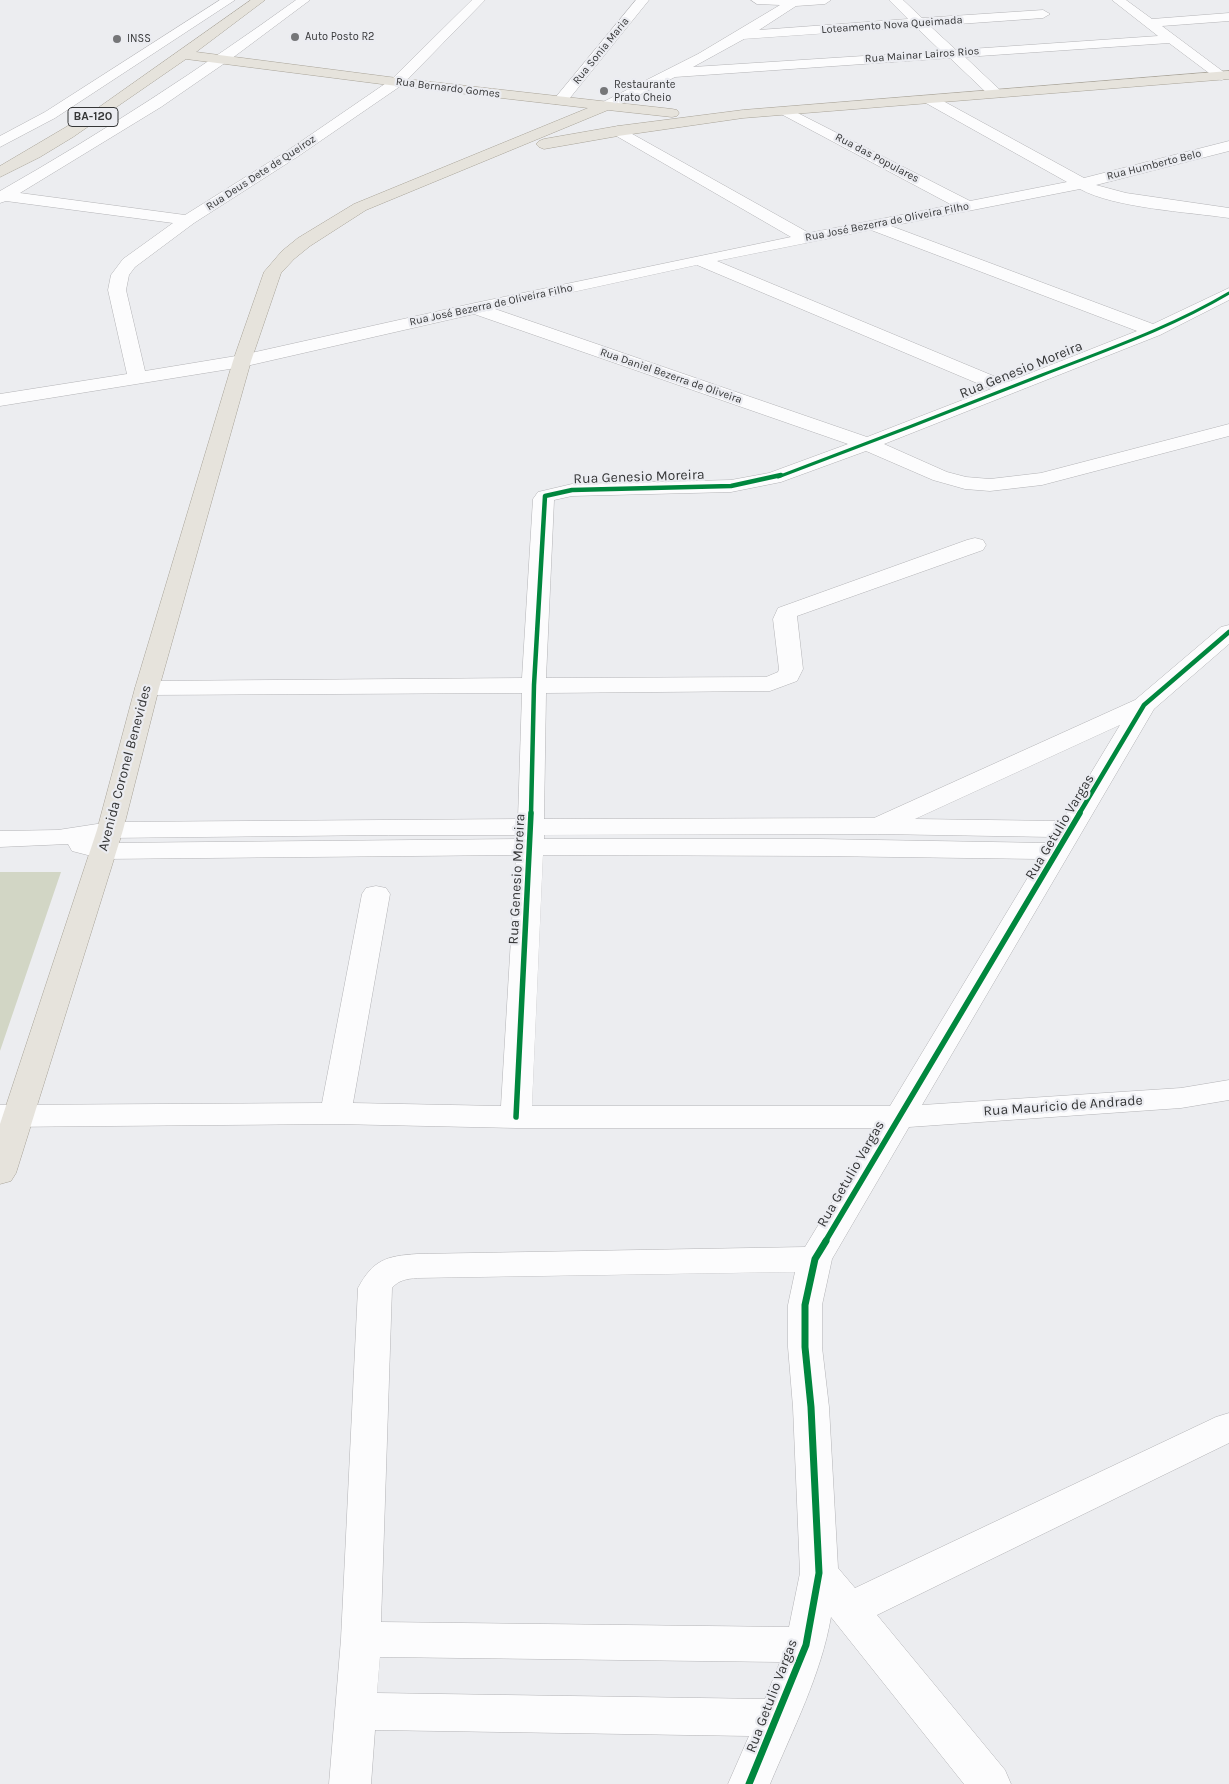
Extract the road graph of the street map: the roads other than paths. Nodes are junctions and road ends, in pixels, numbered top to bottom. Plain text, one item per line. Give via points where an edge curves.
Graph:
1 (229, 0) edge
2 (259, 0) edge
3 (304, 0) edge
4 (479, 0) edge
5 (643, 0) edge
6 (757, 0) edge
7 (825, 0) edge
8 (895, 0) edge
9 (1118, 0) edge
10 (794, 1) edge
11 (1043, 14) dead end
12 (1229, 17) edge
13 (920, 23) junction
14 (1151, 23) junction
15 (741, 35) junction
16 (1172, 39) junction
17 (954, 53) junction
18 (182, 54) junction
19 (221, 59) junction
20 (673, 73) junction
21 (1226, 76) edge
22 (397, 82) junction
23 (996, 94) junction
24 (929, 99) junction
25 (560, 101) junction
26 (606, 106) junction
27 (786, 111) junction
28 (714, 117) junction
29 (618, 131) junction
30 (0, 142) edge
31 (1229, 146) edge
32 (492, 153) junction
33 (0, 172) edge
34 (1079, 184) junction
35 (1, 197) edge
36 (967, 206) junction
37 (1229, 213) edge
38 (188, 220) junction
39 (872, 225) junction
40 (806, 238) junction
41 (699, 260) junction
42 (1229, 293) edge
43 (475, 308) junction
44 (1154, 331) junction
45 (242, 361) junction
46 (138, 378) junction
47 (1006, 388) junction
48 (0, 400) edge
49 (1229, 430) edge
50 (867, 444) junction
51 (975, 545) dead end
52 (1229, 632) edge
53 (1216, 658) edge
54 (534, 685) junction
55 (147, 688) junction
56 (1144, 705) junction
57 (878, 826) junction
58 (530, 837) junction
59 (0, 839) edge
60 (106, 840) junction
61 (1066, 840) junction
62 (376, 894) dead end
63 (1229, 1090) edge
64 (336, 1113) junction
65 (9, 1116) edge
66 (516, 1116) junction
67 (897, 1117) junction
68 (0, 1173) edge
69 (815, 1259) junction
70 (1229, 1428) edge
71 (819, 1573) junction
72 (848, 1610) junction
73 (361, 1639) junction
74 (806, 1645) junction
75 (355, 1711) junction
76 (777, 1718) junction
77 (350, 1784) edge
78 (749, 1784) edge
79 (990, 1784) edge

1 - 30 street via 50,115
2 - 18 main road, BA-120 / BA-120
3 - 19 street
4 - 22 street, Rua Deus Dete de Queiroz
5 - 25 street, Rua Sonia Maria
6 - 10 street
7 - 10 street
8 - 13 street
9 - 14 street
10 - 15 street, Loteamento Nova Queimada
11 - 13 street, Loteamento Nova Queimada
12 - 14 street
13 - 15 street, Loteamento Nova Queimada
13 - 17 street
14 - 16 street
15 - 20 street, Loteamento Nova Queimada
16 - 17 street, Rua Mainar Lairos Rios
16 - 21 street
17 - 20 street, Rua Mainar Lairos Rios
17 - 23 street
18 - 19 main road, Rua Bernardo Gomes
18 - 33 main road, BA-120 / BA-120 via 67,134
19 - 22 main road, Rua Bernardo Gomes
19 - 35 street via 130,122
20 - 26 street, Loteamento Nova Queimada
21 - 23 main road
22 - 25 main road, Rua Bernardo Gomes
22 - 38 street, Rua Deus Dete de Queiroz
23 - 24 main road
24 - 27 main road
24 - 34 street
25 - 26 main road, Rua Bernardo Gomes
26 - 28 main road, Rua Bernardo Gomes
26 - 32 main road
27 - 28 main road
27 - 36 street, Rua das Populares
28 - 29 main road
29 - 32 main road
29 - 40 street
31 - 34 street, Rua Humberto Belo
32 - 45 main road via 360,207 288,255 272,272
34 - 36 street, Rua José Bezerra de Oliveira Filho
34 - 37 street via 1125,198
35 - 38 street
36 - 39 street, Rua José Bezerra de Oliveira Filho
38 - 46 street, Rua Deus Dete de Queiroz via 129,263 120,275 117,290 120,308
39 - 40 street, Rua José Bezerra de Oliveira Filho
39 - 44 street
40 - 41 street, Rua José Bezerra de Oliveira Filho
41 - 43 street, Rua José Bezerra de Oliveira Filho
41 - 47 street, Rua Genesio Moreira
42 - 44 street, Rua Genesio Moreira
43 - 45 street, Rua José Bezerra de Oliveira Filho
43 - 50 street, Rua Daniel Bezerra de Oliveira
44 - 47 street, Rua Genesio Moreira
45 - 46 street, Rua José Bezerra de Oliveira Filho
45 - 55 main road, Avenida Coronel Benevides
46 - 48 street, Rua José Bezerra de Oliveira Filho
47 - 50 street, Rua Genesio Moreira
49 - 50 street via 1042,479 990,486 940,476
50 - 54 street, Rua Genesio Moreira via 751,484 572,490 545,496
51 - 54 street via 793,609 785,618 789,676 770,684
52 - 53 street, Rua Getulio Vargas
53 - 56 street, Rua Getulio Vargas
54 - 55 street
54 - 58 street, Rua Genesio Moreira
55 - 60 main road, Avenida Coronel Benevides
56 - 57 street
56 - 61 street, Rua Getulio Vargas
57 - 58 street
57 - 61 street
58 - 60 street
58 - 61 street via 865,847
58 - 66 street, Rua Genesio Moreira
59 - 60 street
60 - 65 main road, Avenida Coronel Benevides
61 - 67 street, Rua Getulio Vargas
62 - 64 street
63 - 67 street, Rua Mauricio de Andrade via 1181,1098
64 - 65 street, Rua Mauricio de Andrade
64 - 66 street, Rua Mauricio de Andrade
65 - 68 main road, Avenida Coronel Benevides
66 - 67 street, Rua Mauricio de Andrade
67 - 69 street, Rua Getulio Vargas
69 - 71 street, Rua Getulio Vargas via 805,1305 805,1347
69 - 73 street via 417,1266 401,1267 381,1276 375,1288
70 - 72 street
71 - 72 street
71 - 74 street, Rua Getulio Vargas
72 - 79 street
73 - 74 street
73 - 75 street
74 - 76 street, Rua Getulio Vargas
75 - 76 street
75 - 77 street
76 - 78 street, Rua Getulio Vargas

